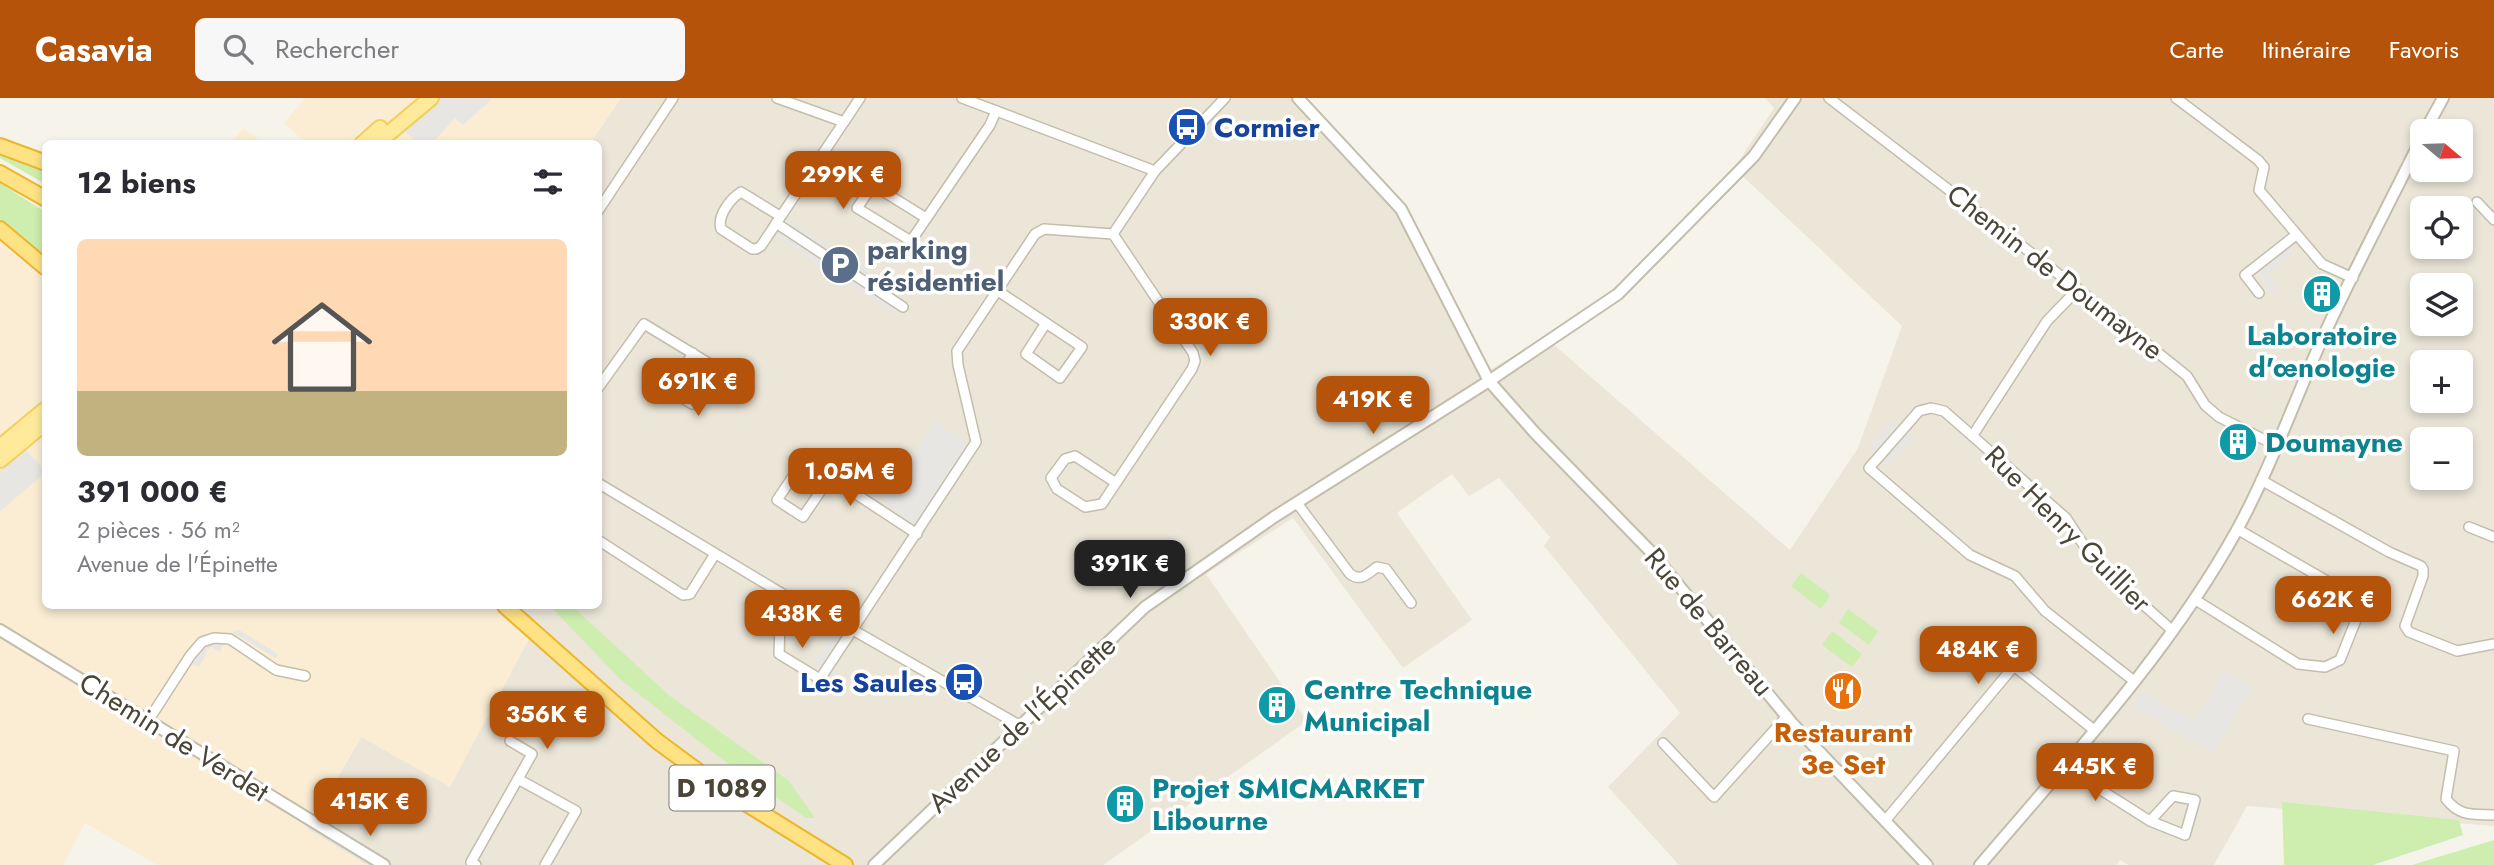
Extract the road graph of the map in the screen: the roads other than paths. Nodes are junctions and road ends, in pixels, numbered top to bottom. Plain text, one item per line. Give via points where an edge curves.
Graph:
1 (416, 98) edge
2 (431, 98) edge
3 (673, 98) edge
4 (777, 98) edge
5 (860, 98) edge
6 (962, 98) edge
7 (1224, 98) edge
8 (1298, 98) edge
9 (1795, 98) edge
10 (1829, 98) edge
11 (2176, 98) edge
12 (2443, 98) edge
13 (996, 111) junction
14 (2432, 119) edge
15 (844, 122) junction
16 (367, 140) edge
17 (381, 140) edge
18 (0, 146) edge
19 (42, 162) edge
20 (2410, 162) edge
21 (1155, 171) junction
22 (0, 173) edge
23 (42, 197) edge
24 (2477, 202) dead end
25 (602, 205) edge
26 (926, 218) junction
27 (778, 219) junction
28 (2494, 220) edge
29 (0, 229) edge
30 (1113, 234) junction
31 (2296, 235) junction
32 (42, 265) edge
33 (2353, 278) junction
34 (2078, 289) junction
35 (998, 291) junction
36 (2259, 293) dead end
37 (903, 307) dead end
38 (1046, 323) junction
39 (693, 353) junction
40 (1489, 381) junction
41 (602, 382) edge
42 (42, 412) edge
43 (42, 425) edge
44 (1973, 435) junction
45 (2277, 446) junction
46 (0, 447) edge
47 (0, 460) edge
48 (830, 477) junction
49 (2261, 480) junction
50 (1116, 483) junction
51 (602, 485) edge
52 (1297, 503) junction
53 (2469, 527) dead end
54 (2238, 529) junction
55 (916, 534) junction
56 (2494, 537) edge
57 (602, 543) edge
58 (716, 554) junction
59 (781, 593) junction
60 (2194, 599) junction
61 (1411, 603) dead end
62 (508, 609) edge
63 (523, 609) edge
64 (0, 630) edge
65 (853, 631) junction
66 (2173, 631) junction
67 (2494, 644) edge
68 (305, 676) dead end
69 (2134, 681) junction
70 (610, 697) junction
71 (1787, 716) junction
72 (2308, 719) dead end
73 (148, 721) junction
74 (1019, 725) junction
75 (2094, 730) junction
76 (510, 741) dead end
77 (1663, 743) dead end
78 (2068, 762) junction
79 (518, 779) junction
80 (2494, 814) edge
81 (1885, 821) junction
82 (2150, 821) junction
83 (875, 863) edge
84 (384, 865) edge
85 (475, 865) edge
86 (545, 865) edge
87 (845, 865) edge
88 (1927, 865) edge
89 (1980, 865) edge

1 - 16 main road
2 - 17 main road
3 - 25 street
4 - 15 street
5 - 15 street
6 - 13 street
7 - 21 street
8 - 40 street, Rue de Barreau via 1401,209
9 - 40 street, Avenue de l'Épinette via 1754,156 1618,294
10 - 34 street, Chemin de Doumayne
11 - 31 street via 2258,160 2264,167 2259,190
12 - 14 street
13 - 21 street
13 - 26 street
15 - 27 street
18 - 19 highway
20 - 33 street
21 - 30 street
22 - 23 highway
24 - 28 street
26 - 26 street via 873,184 858,208 911,242
27 - 27 street via 756,249 719,225 741,192
27 - 37 street
29 - 32 highway
30 - 35 street via 1044,229 1035,234
30 - 50 street via 1195,361
31 - 33 street via 2322,264
31 - 36 street via 2245,275
33 - 45 street
34 - 44 street, Rue Henry Guillier via 2047,321
34 - 45 street, Chemin de Doumayne via 2187,376 2205,405
35 - 38 street
35 - 55 street via 957,351 976,442
38 - 38 street via 1026,354 1060,378 1082,347
39 - 39 street via 675,381 674,393 692,404 698,402 716,373 715,367
39 - 41 street via 644,324
40 - 52 street, Avenue de l'Épinette
40 - 71 street, Rue de Barreau via 1652,553
42 - 46 main road
43 - 47 main road
44 - 66 street, Rue Henry Guillier via 2066,518 2094,561
44 - 69 street via 1944,411 1919,411 1869,468 1970,555 2015,576 2045,611
45 - 49 street
48 - 48 street via 804,460 777,500 803,517
48 - 55 street
49 - 54 street
49 - 67 street via 2421,566 2423,576 2405,626 2409,632 2457,651
50 - 50 street via 1075,456 1065,459 1051,478 1057,489 1085,507 1102,504
51 - 58 street
52 - 61 street via 1350,574 1363,578 1377,567 1386,569
52 - 74 street, Avenue de l'Épinette via 1145,607
53 - 56 street
54 - 60 street
54 - 60 street via 2354,600 2358,615 2340,660 2325,667 2298,664
55 - 65 street
57 - 58 street via 683,595 690,594
58 - 59 street
59 - 65 street
59 - 65 street via 779,654 820,679
60 - 66 street
62 - 70 highway
63 - 70 highway, D 1089
64 - 73 street, Chemin de Verdet
65 - 74 street
66 - 69 street
68 - 73 street via 276,670 229,639 214,638 202,642
69 - 75 street
70 - 87 highway, D 1089 via 657,741 718,786
71 - 77 street via 1714,797
71 - 81 street, Rue de Barreau
72 - 80 street via 2454,751 2446,799 2466,814
73 - 84 street, Chemin de Verdet
74 - 83 street, Avenue de l'Épinette
75 - 78 street
75 - 81 street via 2014,666
76 - 79 street via 533,754
78 - 82 street via 2071,771
78 - 89 street
79 - 85 street via 471,862
79 - 86 street via 576,811
81 - 88 street, Rue de Barreau
82 - 82 street via 2185,835 2195,800 2173,796

